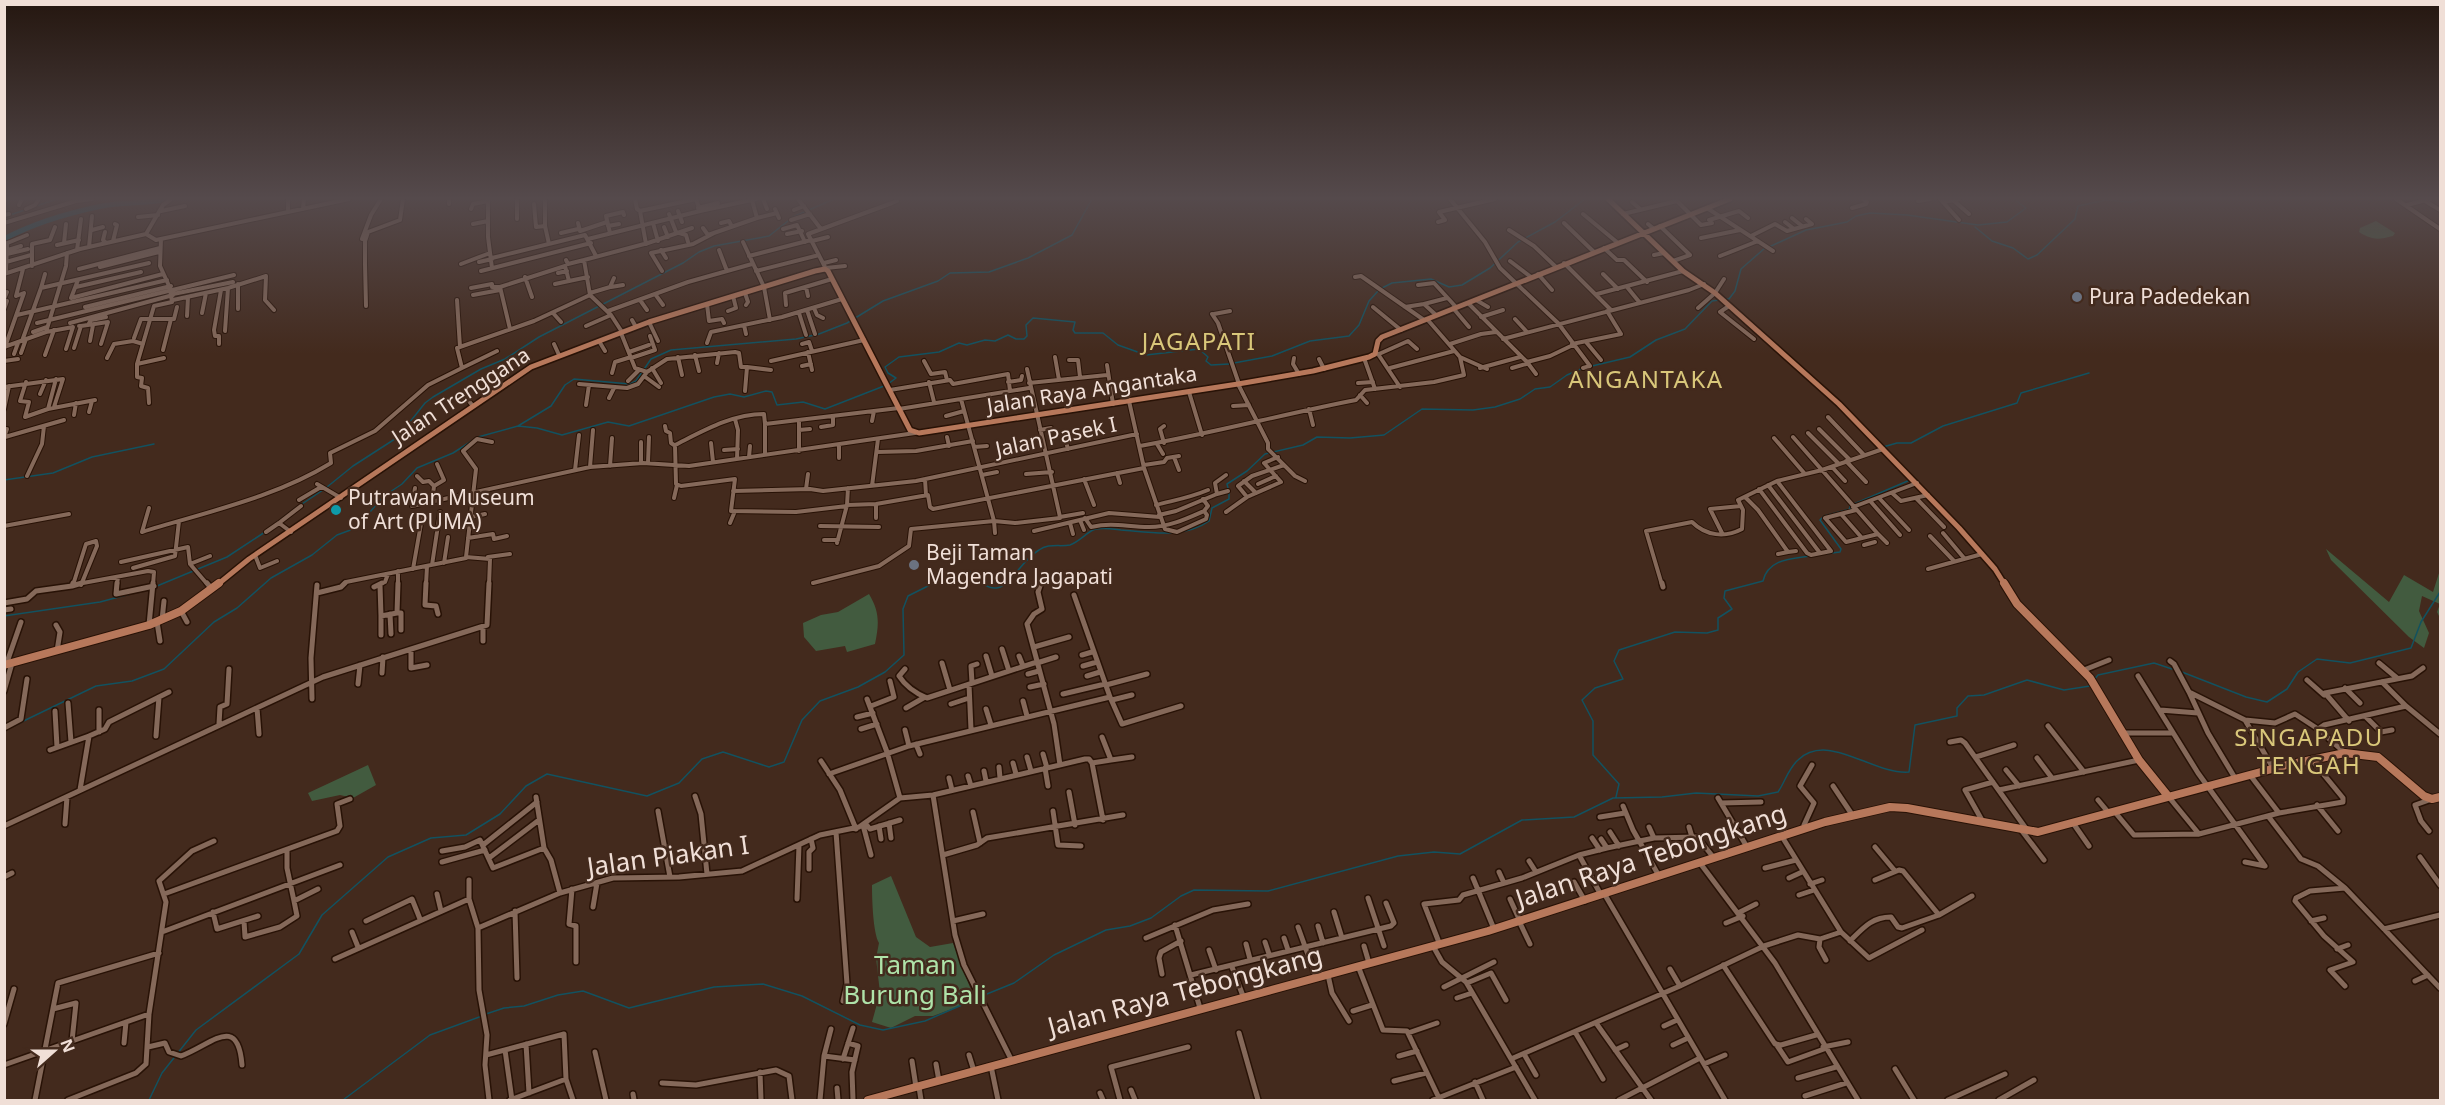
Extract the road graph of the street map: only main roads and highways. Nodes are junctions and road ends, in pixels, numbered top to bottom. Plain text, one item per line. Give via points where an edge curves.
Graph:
1 (1598, 251) edge
2 (1662, 251) edge
3 (915, 433) joint
4 (8, 665) edge
5 (2168, 796) junction
6 (2436, 798) edge
7 (868, 1101) edge

1 - 3 main road, Jalan Raya Angantaka via 1380,339 1373,355 1324,369
2 - 5 main road via 1791,360 1928,495 1998,573 2017,604 2084,670 2139,760
3 - 4 main road, Jalan Trenggana via 825,267 649,322 520,373 181,610 149,625
5 - 6 main road, Jalan Raya Tebongkang via 2345,753 2378,757 2421,793
5 - 7 main road, Jalan Raya Tebongkang via 2038,832 1890,807 1781,835 1603,896 1436,946

